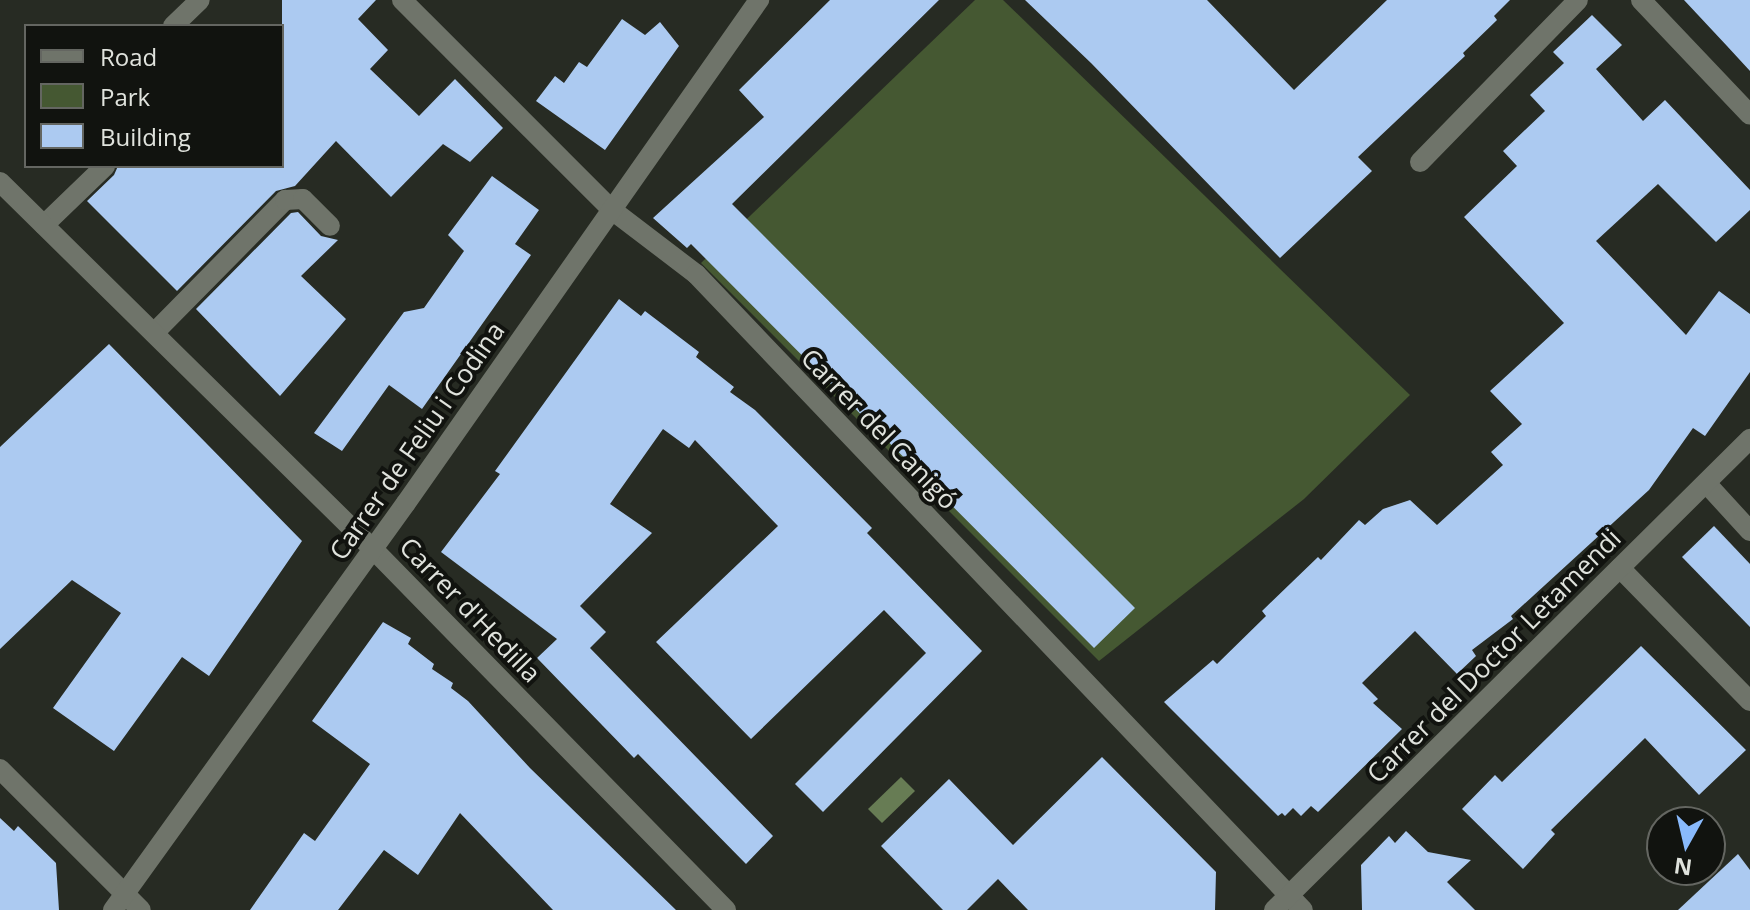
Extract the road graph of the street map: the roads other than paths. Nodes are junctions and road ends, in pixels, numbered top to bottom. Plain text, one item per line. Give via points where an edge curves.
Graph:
1 (200, 0) edge
2 (402, 0) edge
3 (759, 0) edge
4 (1578, 0) edge
5 (1641, 0) edge
6 (175, 24) edge
7 (1750, 115) edge
8 (1420, 162) dead end
9 (103, 168) edge
10 (0, 182) edge
11 (612, 210) junction
12 (44, 225) junction
13 (330, 226) dead end
14 (154, 333) junction
15 (1750, 439) edge
16 (1706, 483) junction
17 (1750, 531) edge
18 (373, 549) junction
19 (1620, 568) junction
20 (1750, 701) edge
21 (0, 769) edge
22 (119, 902) edge
23 (1289, 905) edge
24 (141, 910) edge
25 (726, 910) edge

1 - 6 street
2 - 11 street, Carrer del Canigó
3 - 11 street, Carrer de Feliu i Codina
4 - 8 street
5 - 7 street
9 - 12 street
10 - 12 street, Carrer d'Hedilla
11 - 18 street, Carrer de Feliu i Codina
11 - 23 street, Carrer del Canigó via 696,274
12 - 14 street, Carrer d'Hedilla
13 - 14 street via 303,199 285,200
14 - 18 street, Carrer d'Hedilla
15 - 16 street, Carrer del Doctor Letamendi
16 - 17 street
16 - 19 street, Carrer del Doctor Letamendi
18 - 22 street, Carrer de Feliu i Codina
18 - 25 street, Carrer d'Hedilla
19 - 20 street
19 - 23 street, Carrer del Doctor Letamendi
21 - 22 street
22 - 24 street

